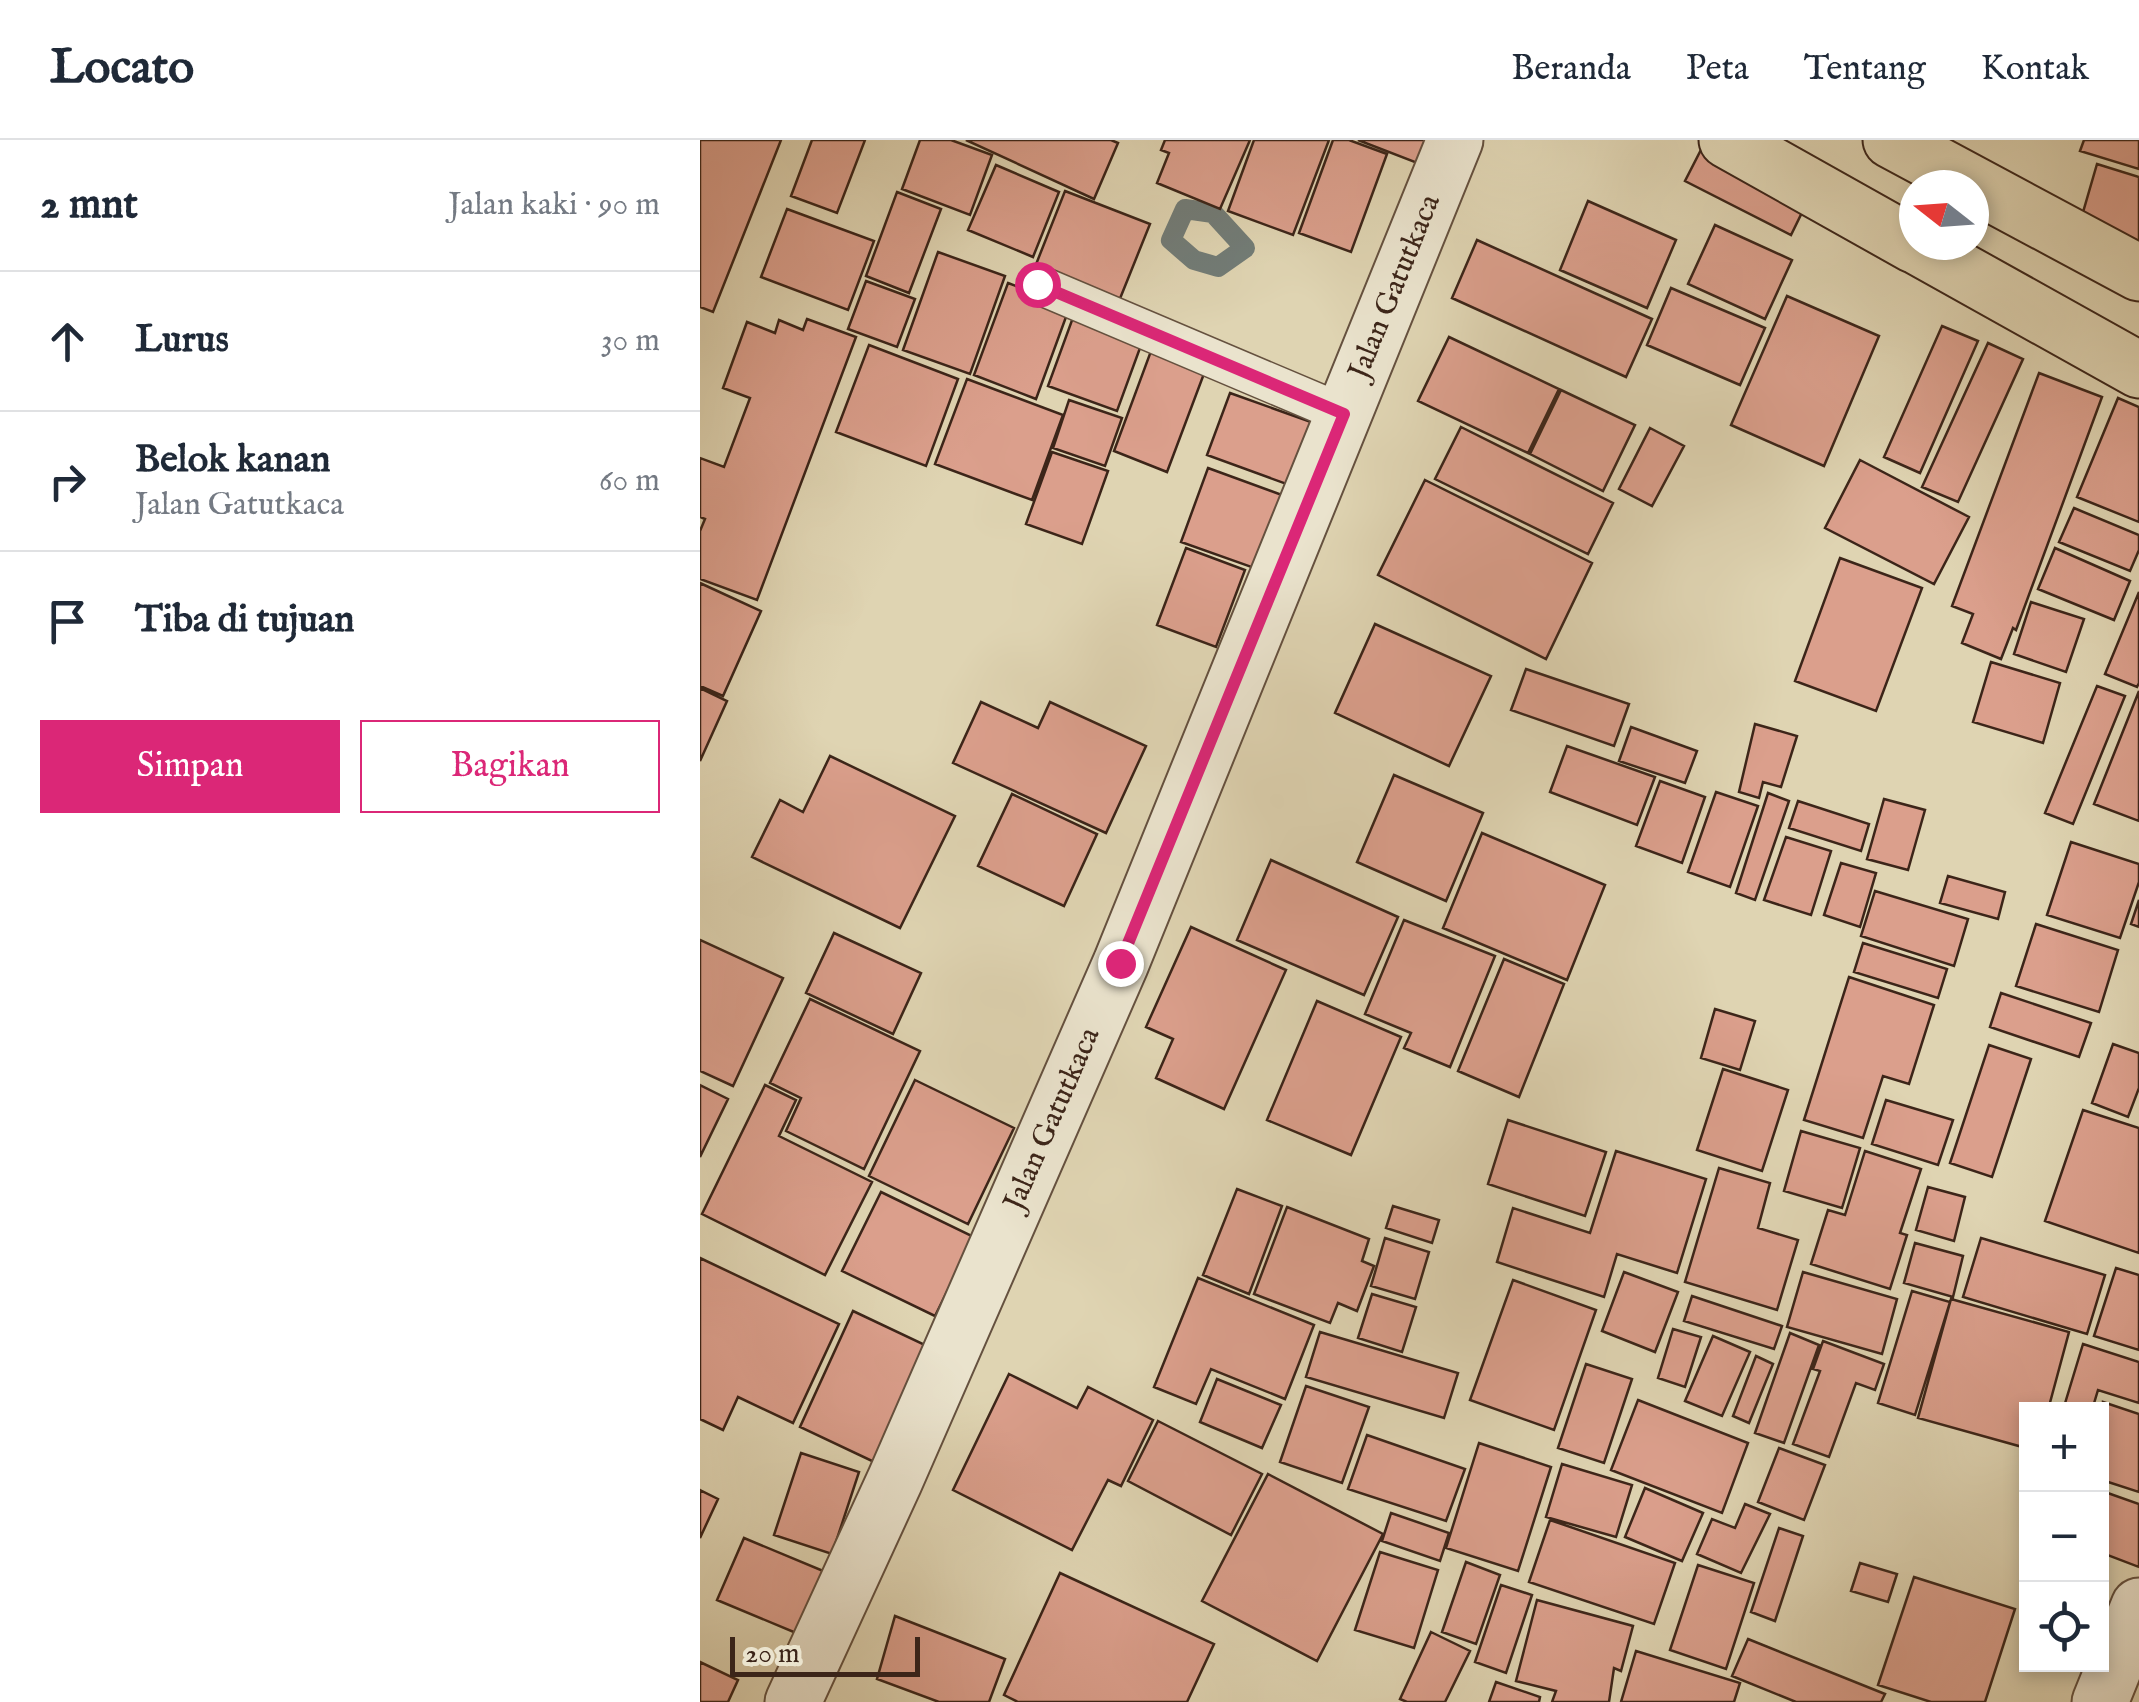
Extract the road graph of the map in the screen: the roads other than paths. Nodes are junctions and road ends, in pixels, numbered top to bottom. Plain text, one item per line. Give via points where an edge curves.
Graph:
1 (1455, 140) edge
2 (1727, 140) edge
3 (1891, 140) edge
4 (1899, 237) edge
5 (1941, 260) edge
6 (2139, 273) edge
7 (1037, 284) dead end
8 (2139, 370) edge
9 (1344, 414) junction
10 (2139, 1606) edge
11 (793, 1702) edge
12 (2100, 1702) edge

1 - 9 street, Jalan Gatutkaca
2 - 4 main road
3 - 6 main road
5 - 8 main road
7 - 9 lane
9 - 11 street, Jalan Gatutkaca via 1120,963
10 - 12 street

